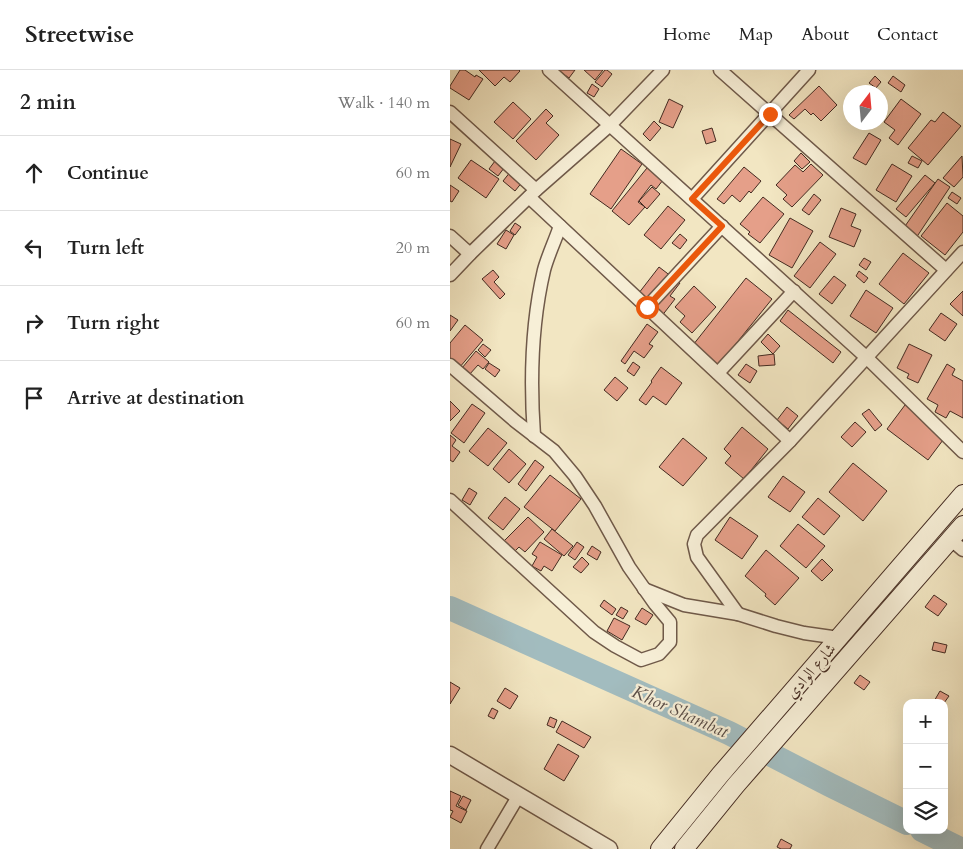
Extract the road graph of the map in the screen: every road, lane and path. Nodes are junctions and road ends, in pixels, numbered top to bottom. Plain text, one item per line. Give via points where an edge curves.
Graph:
1 (549, 70) edge
2 (663, 70) edge
3 (720, 70) edge
4 (809, 70) edge
5 (450, 112) edge
6 (770, 114) junction
7 (610, 125) junction
8 (533, 194) junction
9 (692, 199) junction
10 (560, 226) junction
11 (722, 226) junction
12 (450, 236) edge
13 (963, 252) edge
14 (470, 254) junction
15 (946, 270) junction
16 (450, 275) edge
17 (794, 291) junction
18 (647, 307) junction
19 (866, 357) junction
20 (450, 365) edge
21 (718, 374) junction
22 (534, 436) junction
23 (790, 441) junction
24 (963, 452) edge
25 (963, 494) edge
26 (450, 500) edge
27 (963, 525) edge
28 (956, 544) edge
29 (644, 589) junction
30 (738, 614) junction
31 (840, 638) junction
32 (450, 755) edge
33 (519, 795) junction
34 (487, 849) edge
35 (609, 849) edge
36 (660, 849) edge
37 (684, 849) edge

1 - 7 street
2 - 7 street
3 - 6 street
4 - 6 street
5 - 8 street
6 - 9 street
6 - 15 street
7 - 8 street
7 - 9 street
8 - 10 street
8 - 14 street
9 - 11 street
10 - 18 street
10 - 22 street via 545,268 532,346
11 - 17 street
11 - 18 street
12 - 14 street
13 - 15 street
14 - 16 street
15 - 19 street
17 - 19 street
17 - 21 street
18 - 21 street
19 - 23 street
19 - 24 street
20 - 22 street
21 - 23 street
22 - 29 street via 554,451 575,476
23 - 30 street via 697,535 694,544 698,557
25 - 31 main road, شارع الوادي
26 - 29 street via 594,632 640,660 659,654 670,642 670,622
27 - 28 main road, شارع الوادي
28 - 37 main road, شارع الوادي via 785,729
29 - 30 street via 684,605
30 - 31 street via 804,633
31 - 36 main road, شارع الوادي
32 - 33 street
33 - 34 street
33 - 35 street

